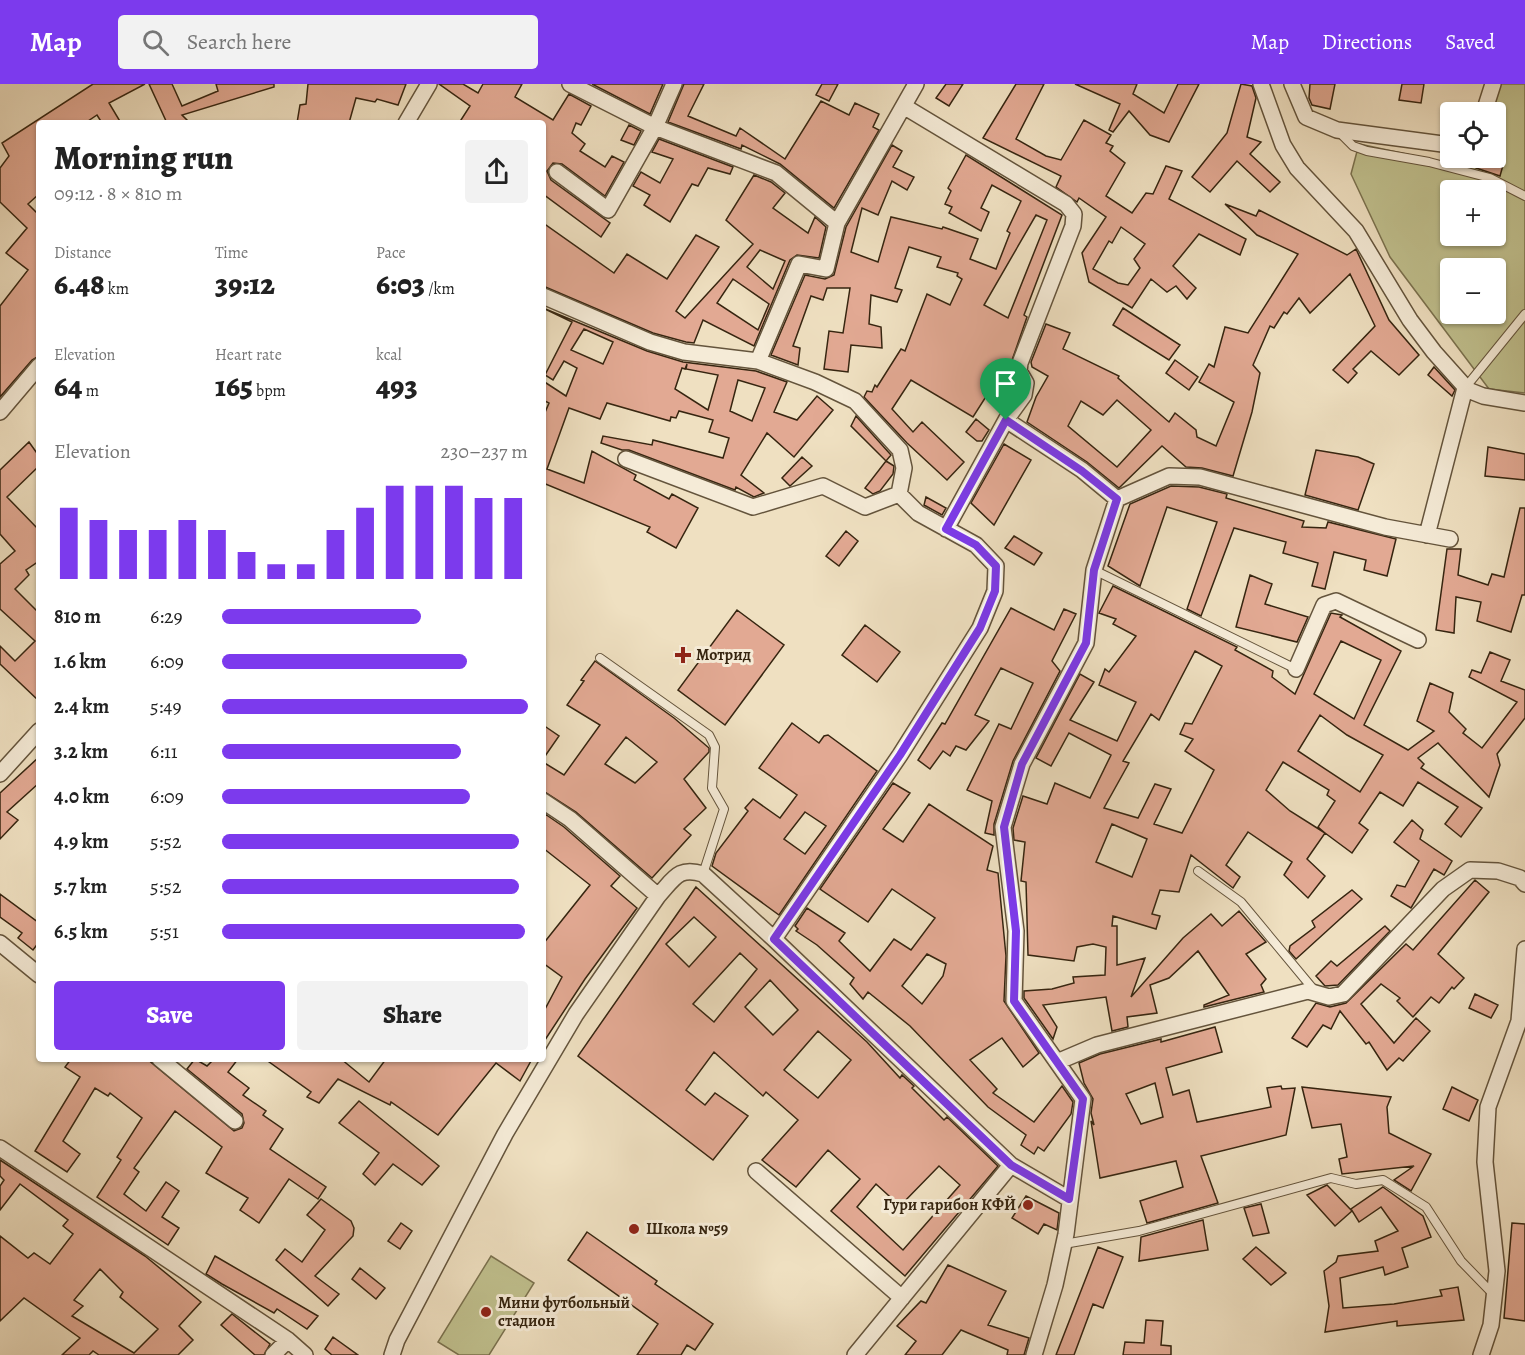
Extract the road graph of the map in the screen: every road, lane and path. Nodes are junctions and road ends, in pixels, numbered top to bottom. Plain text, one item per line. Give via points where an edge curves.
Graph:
1 (429, 84) edge
2 (570, 84) edge
3 (674, 84) edge
4 (916, 84) edge
5 (1261, 84) edge
6 (1292, 84) edge
7 (1493, 84) edge
8 (1487, 102) edge
9 (905, 107) junction
10 (408, 120) edge
11 (655, 127) junction
12 (1337, 130) junction
13 (1440, 144) edge
14 (557, 172) dead end
15 (1525, 196) edge
16 (837, 223) junction
17 (546, 297) edge
18 (1525, 314) edge
19 (758, 361) junction
20 (36, 370) edge
21 (1465, 388) junction
22 (1525, 403) edge
23 (0, 412) edge
24 (1006, 420) junction
25 (626, 459) dead end
26 (899, 494) junction
27 (1117, 499) junction
28 (946, 529) junction
29 (1427, 535) junction
30 (1450, 539) dead end
31 (1094, 570) junction
32 (1418, 640) dead end
33 (600, 658) dead end
34 (1296, 669) joint
35 (36, 734) edge
36 (0, 774) edge
37 (546, 803) edge
38 (1198, 871) dead end
39 (703, 874) junction
40 (1525, 884) edge
41 (658, 896) junction
42 (774, 939) junction
43 (0, 943) edge
44 (1525, 949) edge
45 (36, 973) edge
46 (1317, 993) junction
47 (164, 1062) edge
48 (1057, 1062) junction
49 (236, 1120) dead end
50 (0, 1148) edge
51 (1011, 1165) junction
52 (756, 1171) dead end
53 (1069, 1199) junction
54 (1064, 1244) junction
55 (1494, 1296) junction
56 (902, 1298) junction
57 (288, 1340) junction
58 (273, 1355) edge
59 (305, 1355) edge
60 (392, 1355) edge
61 (855, 1355) edge
62 (1034, 1355) edge
63 (1481, 1355) edge

1 - 10 street
2 - 11 street
3 - 11 street
4 - 9 street
5 - 21 street via 1283,145 1297,168 1356,231 1410,320
6 - 12 street via 1306,117
7 - 8 street
9 - 16 street
9 - 24 street via 1066,204 1074,214 1073,226 1020,363 1019,371 1026,382 1024,395
11 - 14 street via 608,210
11 - 16 street via 776,173
12 - 13 street
12 - 15 lane via 1353,146 1490,178
16 - 19 street via 826,269 800,264
17 - 19 street via 650,342 684,352
18 - 21 lane
19 - 26 street via 855,401 900,450 904,468
20 - 23 street
21 - 22 street via 1483,396
21 - 29 street
24 - 27 street
24 - 28 street
25 - 26 street via 753,507 823,486 865,507
26 - 28 street via 918,513
27 - 29 street via 1169,476 1200,477
27 - 31 street
28 - 42 street via 976,545 996,566 995,591 980,628 900,755
29 - 30 street
31 - 34 lane
31 - 48 street via 1086,643 1022,764 1004,827 1016,931 1014,1001
32 - 34 street via 1336,601 1324,605
33 - 39 lane via 709,735 712,741 712,788 724,809
35 - 36 street
37 - 41 street via 570,819
38 - 46 lane via 1241,902
39 - 41 street via 690,870 679,873
39 - 42 street
40 - 46 street via 1520,878 1498,871 1470,870 1443,890 1343,994 1329,997
41 - 60 street via 576,1014 505,1134
42 - 51 street
43 - 45 street
44 - 55 street via 1519,1021 1488,1107 1485,1162 1497,1271
46 - 48 street via 1308,991 1096,1045
47 - 49 street
48 - 53 street via 1083,1099
50 - 57 street
51 - 53 street
51 - 56 street
52 - 56 street
53 - 54 street
54 - 55 lane via 1139,1231 1331,1178 1356,1184 1383,1180 1426,1207 1461,1261
54 - 62 street
55 - 63 street via 1491,1325
56 - 61 street
57 - 58 street
57 - 59 street

